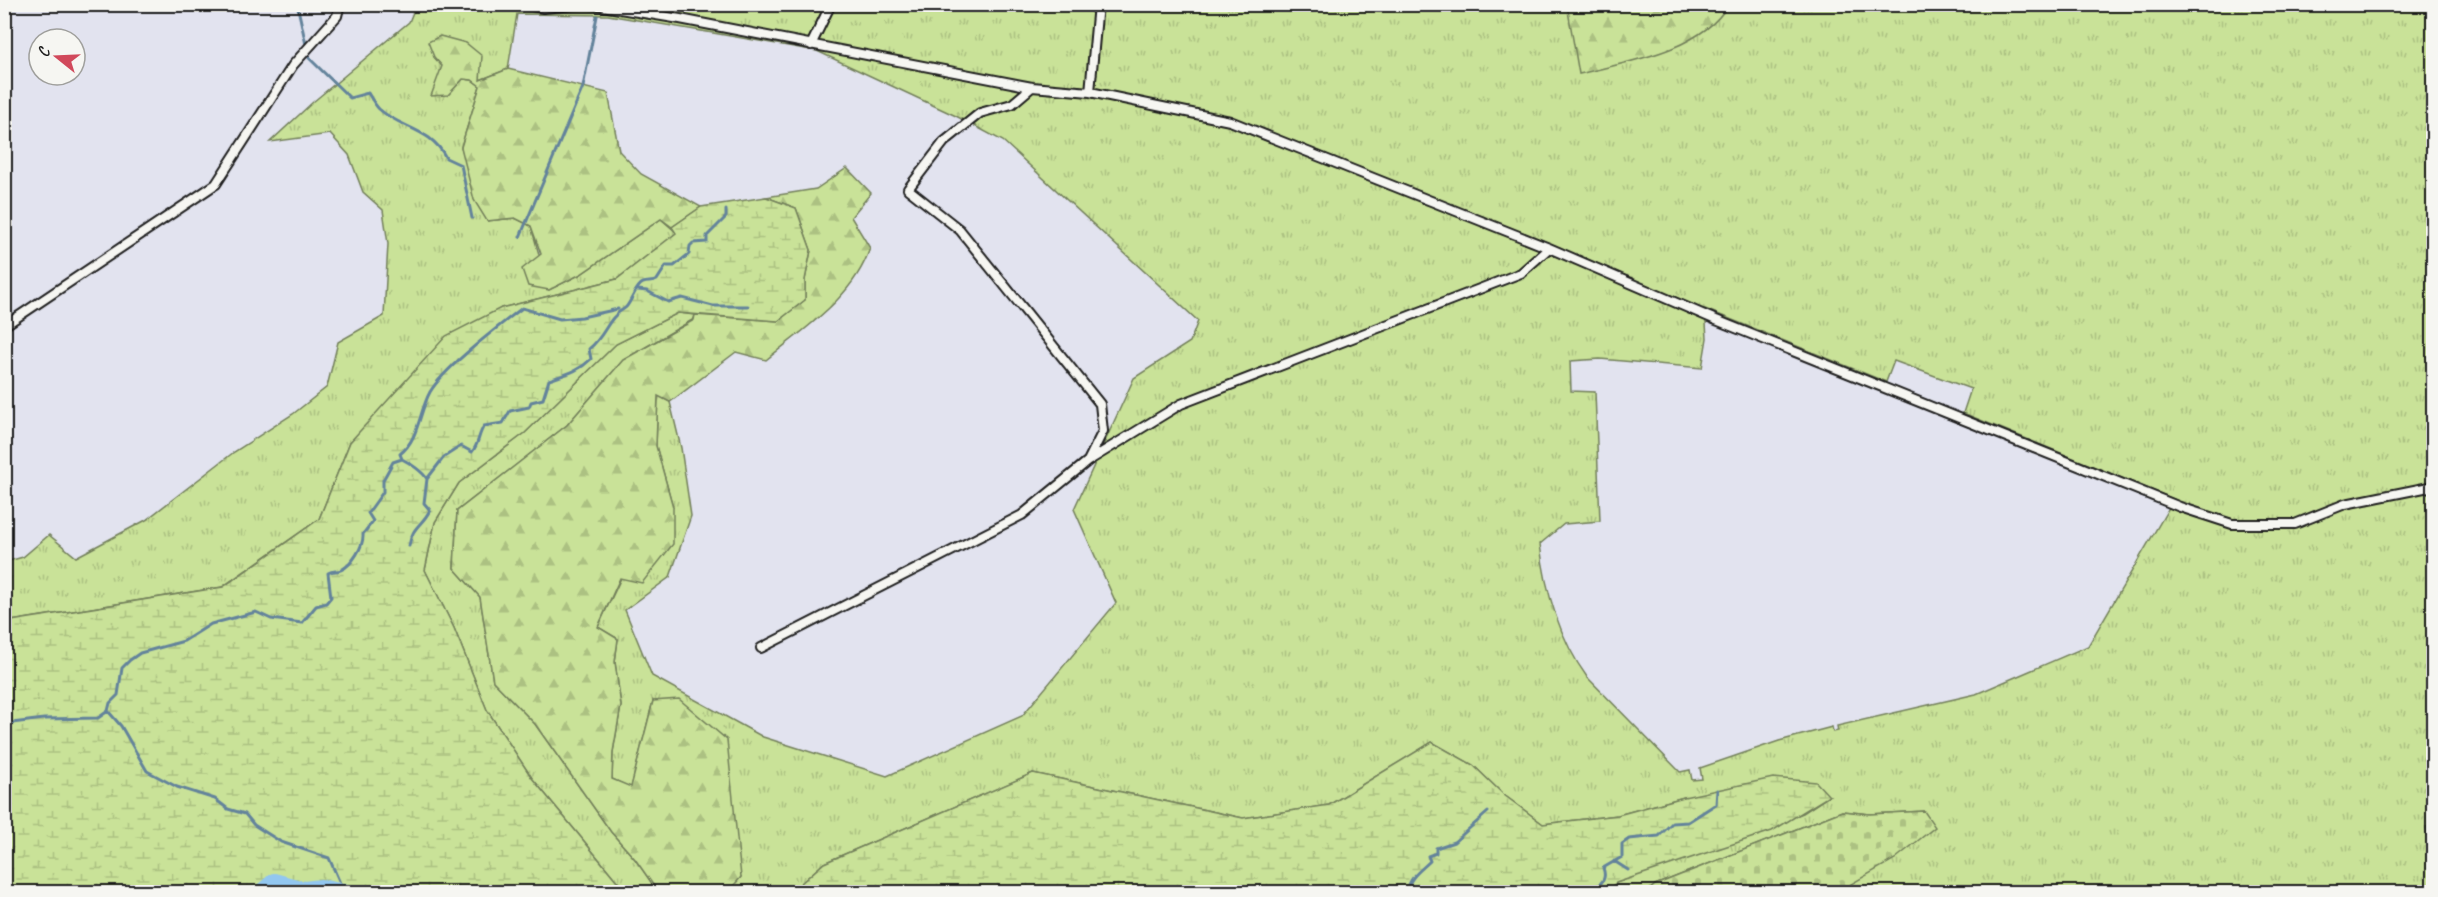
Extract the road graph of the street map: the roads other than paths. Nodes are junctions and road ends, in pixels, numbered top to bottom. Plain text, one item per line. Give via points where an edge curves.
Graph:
1 (340, 4) edge
2 (520, 4) edge
3 (584, 4) edge
4 (590, 4) edge
5 (831, 4) edge
6 (1098, 4) edge
7 (811, 45) junction
8 (1032, 87) junction
9 (1090, 92) junction
10 (1549, 248) junction
11 (4, 326) edge
12 (1088, 461) junction
13 (2433, 486) edge
14 (761, 648) dead end

1 - 11 street via 337,16 293,65 216,184
2 - 3 street via 543,8
4 - 7 street
5 - 7 street
6 - 9 street
7 - 8 street
8 - 9 street
8 - 12 street via 1011,104 980,113 944,142 908,189 960,230 1100,404 1103,431
9 - 10 street via 1230,121
10 - 12 street via 1521,273 1181,404
10 - 13 street via 1716,320 2232,524 2295,524 2345,504
12 - 14 street via 1022,515

